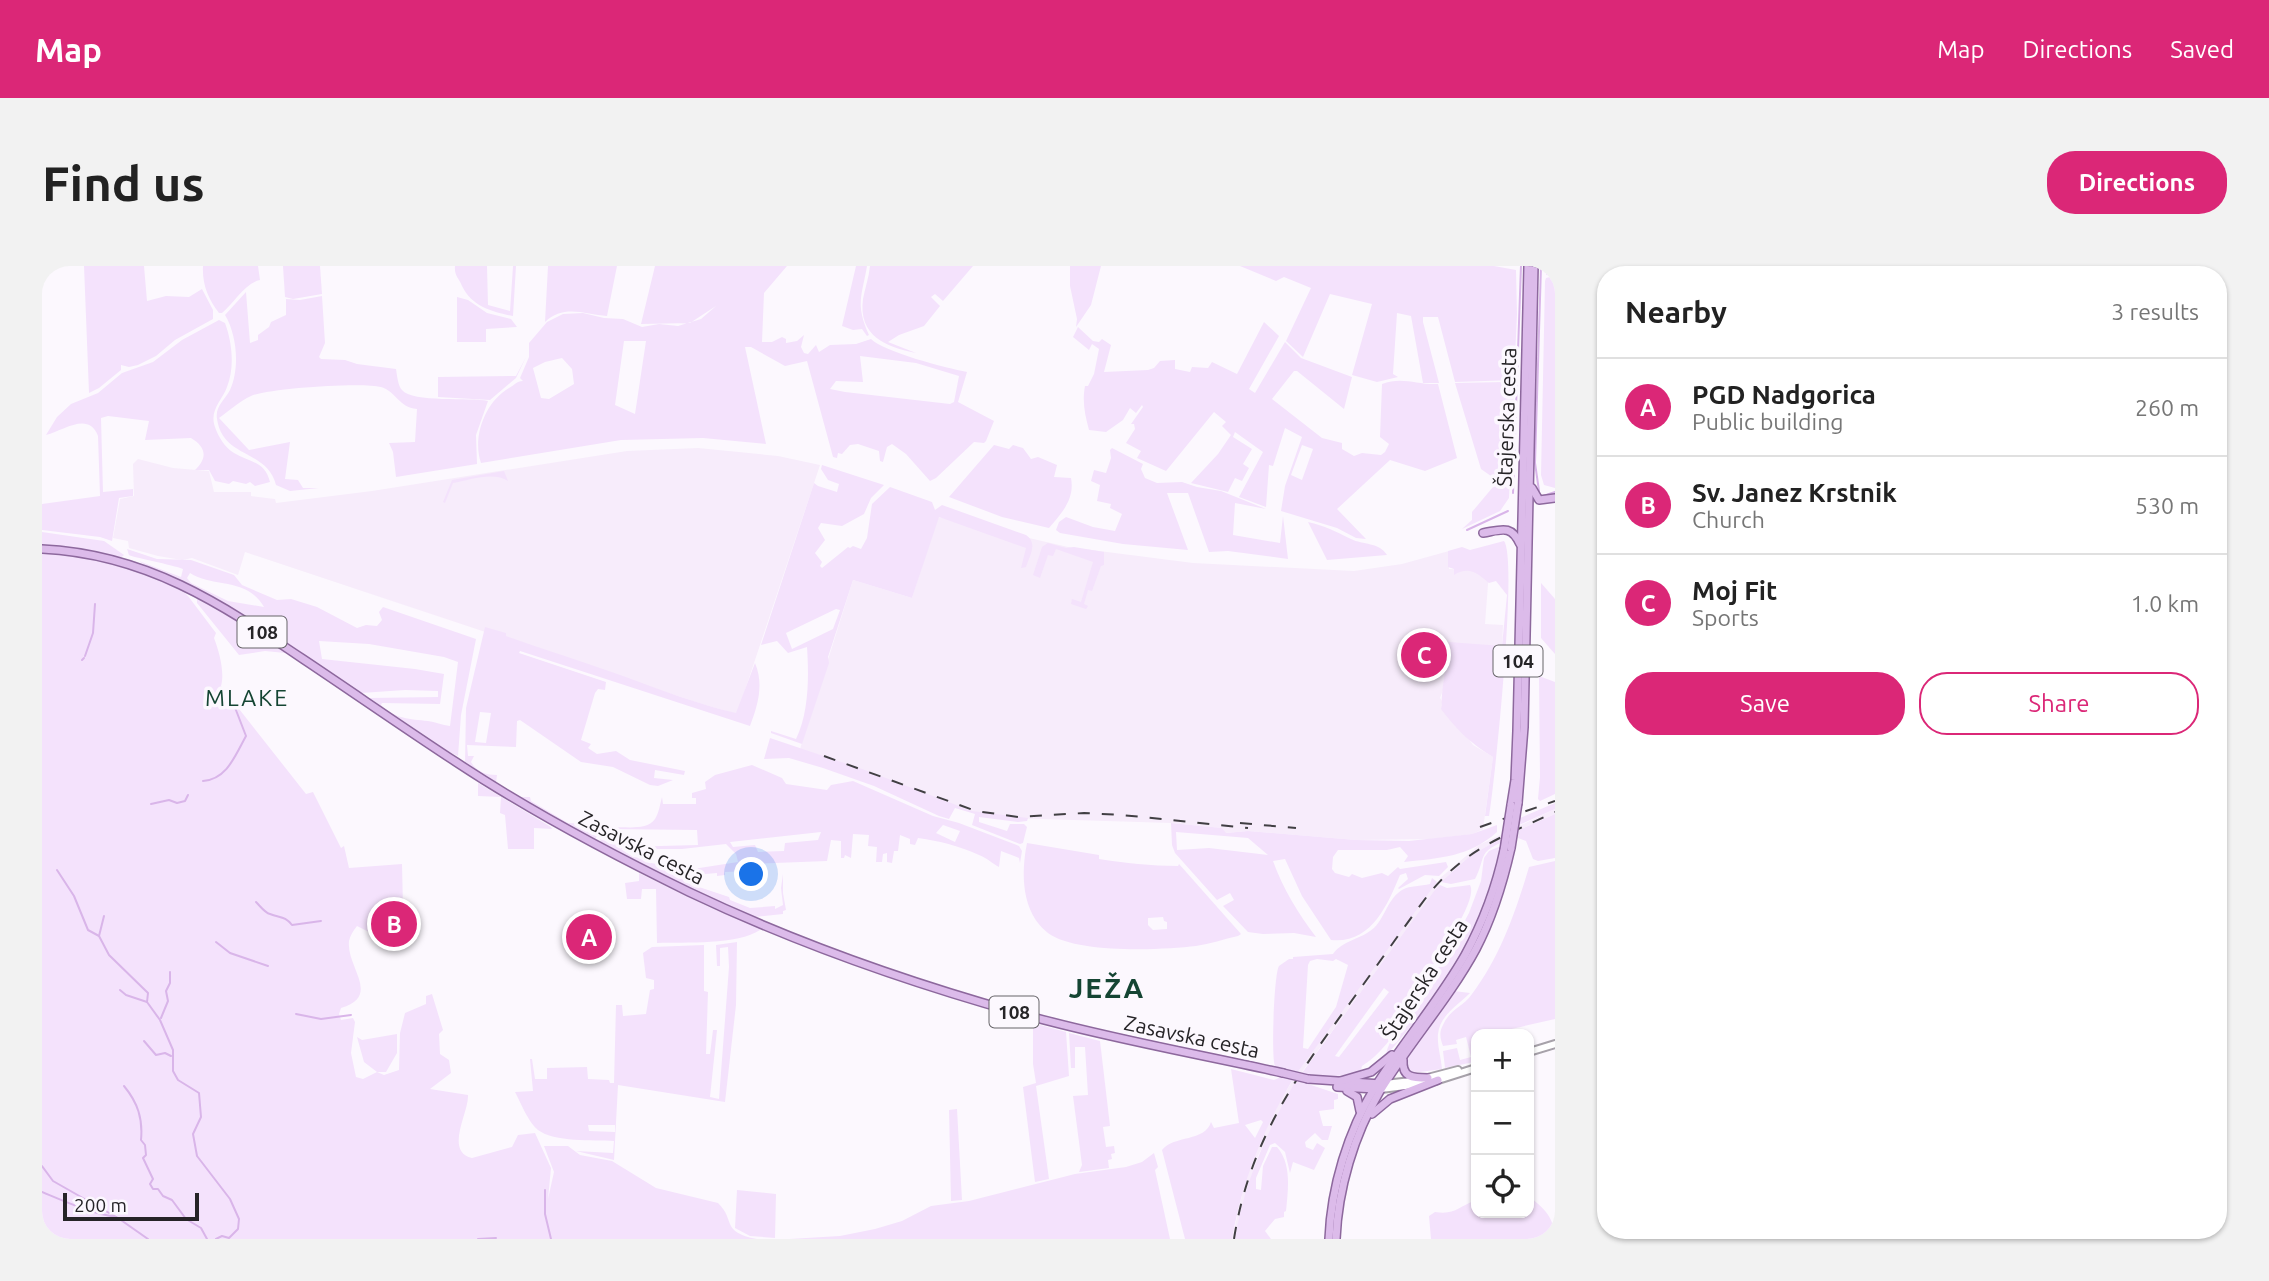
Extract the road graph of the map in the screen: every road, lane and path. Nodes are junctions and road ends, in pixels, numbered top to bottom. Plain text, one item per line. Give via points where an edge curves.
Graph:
1 (1528, 266) edge
2 (1534, 266) edge
3 (1530, 482) junction
4 (1555, 498) edge
5 (1483, 533) dead end
6 (1520, 545) junction
7 (42, 549) edge
8 (1514, 804) junction
9 (1508, 849) junction
10 (1407, 1040) junction
11 (1555, 1044) edge
12 (1534, 1050) edge
13 (1403, 1058) junction
14 (1471, 1068) edge
15 (1471, 1069) edge
16 (1428, 1078) junction
17 (1438, 1080) junction
18 (1333, 1084) junction
19 (1379, 1087) junction
20 (1360, 1113) junction
21 (1363, 1125) junction
22 (1329, 1239) edge
23 (1336, 1239) edge

1 - 6 main road, Štajerska cesta / 104
2 - 3 main road, Štajerska cesta / 104
3 - 4 main road via 1538,499
3 - 8 main road, Štajerska cesta / 104 via 1524,727
5 - 6 main road via 1508,530
6 - 8 main road, Štajerska cesta / 104
7 - 18 main road, Zasavska cesta / 108, bridge via 127,563 199,592 528,806 678,886 777,930 915,982 1033,1017
8 - 9 main road, Štajerska cesta / 104, bridge
9 - 10 main road, Štajerska cesta / 104 via 1470,945
9 - 13 main road, Štajerska cesta / 104 via 1497,900 1476,949
10 - 18 main road via 1377,1069
10 - 19 main road, Štajerska cesta / 104
11 - 12 main road
13 - 16 main road via 1407,1075
13 - 19 main road, Štajerska cesta / 104
14 - 16 main road
15 - 17 main road
16 - 19 main road
17 - 19 main road
17 - 21 main road via 1385,1101
18 - 19 main road, Zasavska cesta
18 - 20 main road via 1336,1090 1355,1094
19 - 20 main road, Štajerska cesta / 104
19 - 21 main road, Štajerska cesta / 104
20 - 22 main road, Štajerska cesta / 104 via 1336,1188
21 - 23 main road, Štajerska cesta / 104 via 1344,1184

